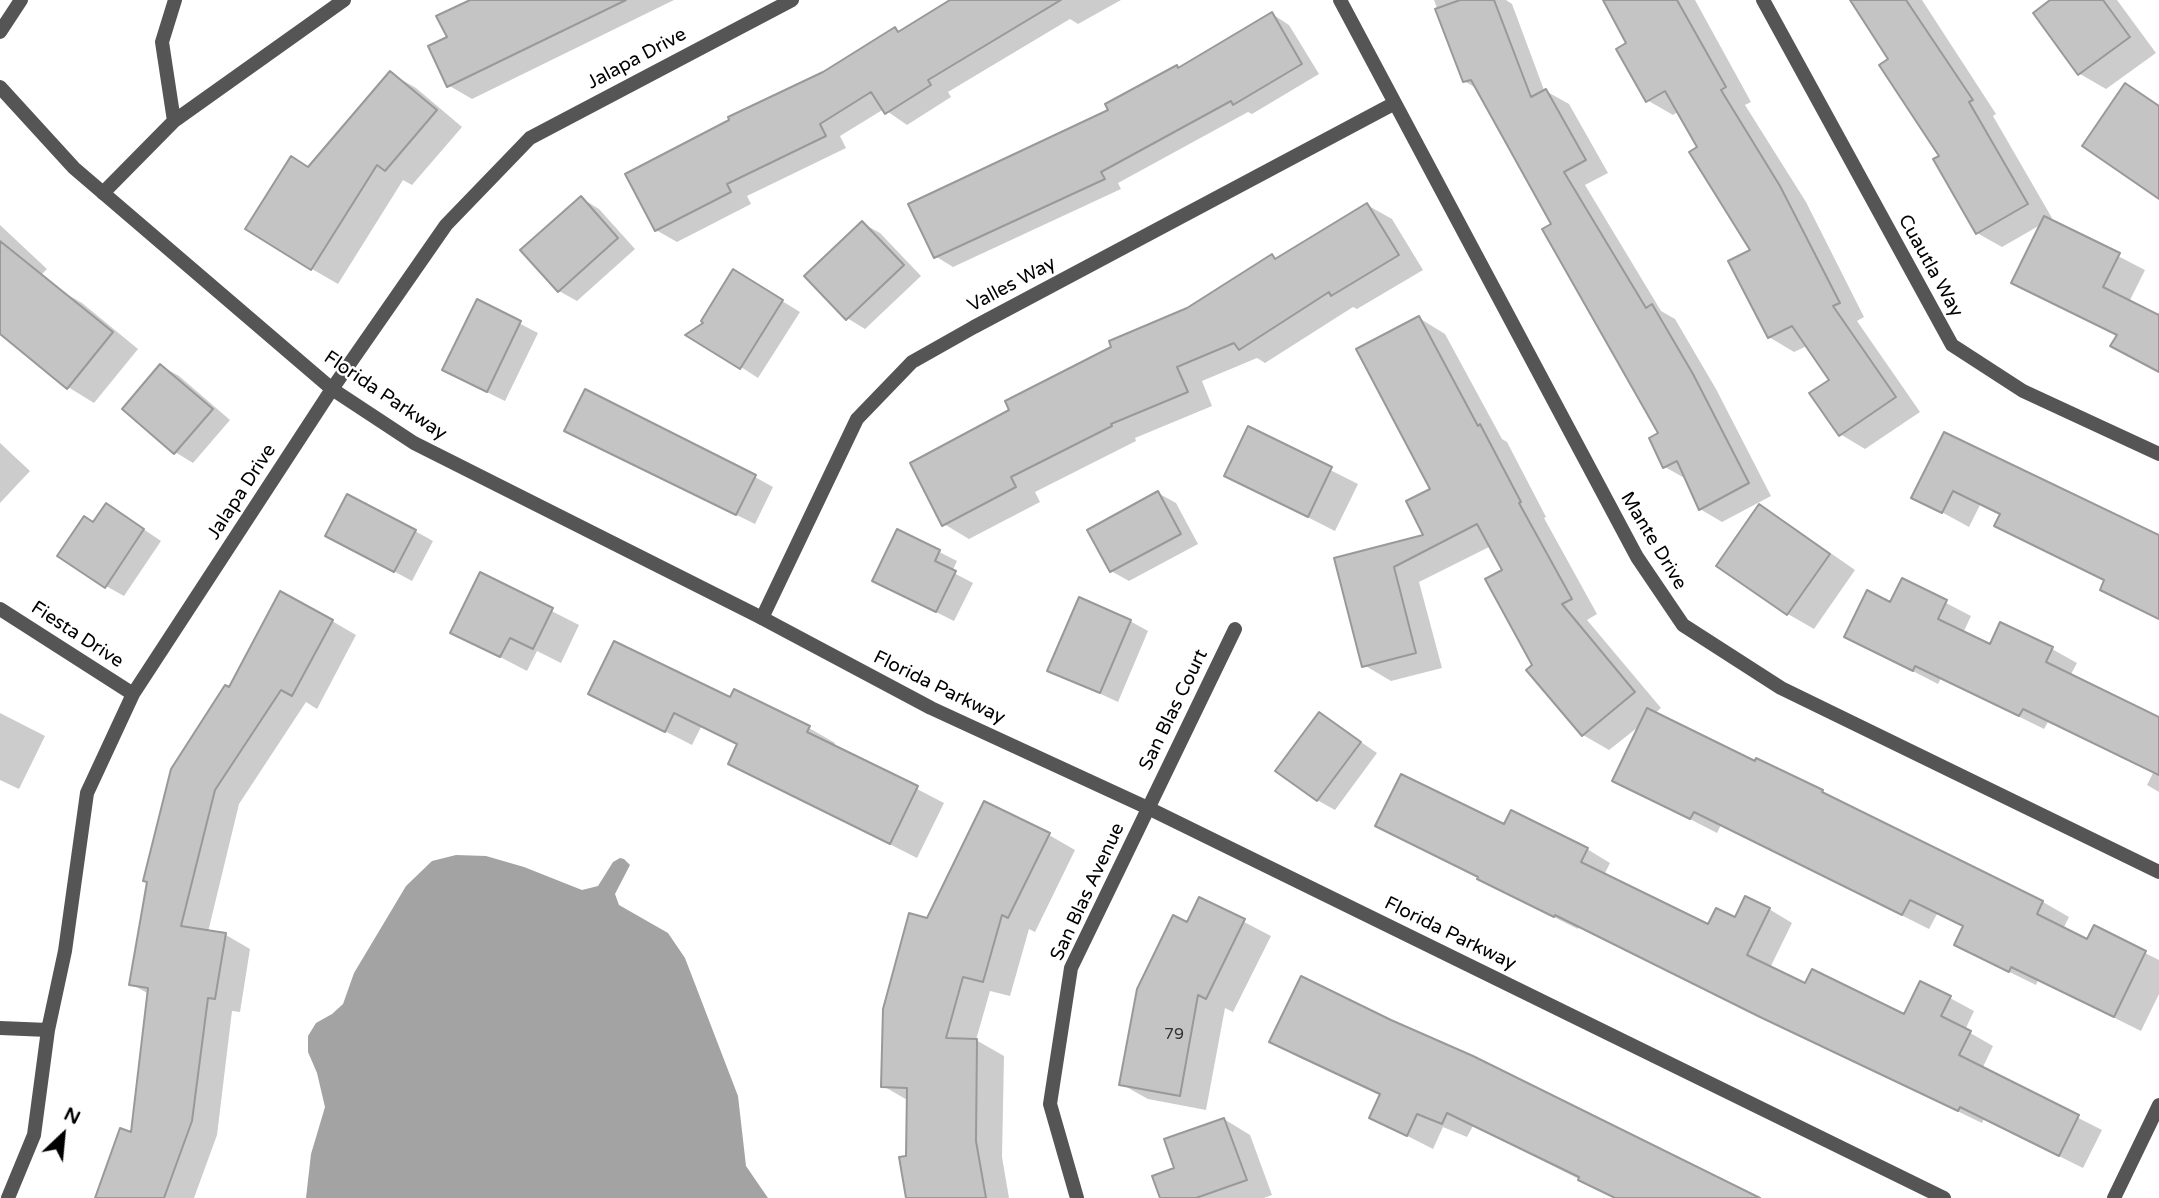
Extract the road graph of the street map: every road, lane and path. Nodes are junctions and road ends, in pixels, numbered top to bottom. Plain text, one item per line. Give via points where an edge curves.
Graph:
1 (21, 0) edge
2 (175, 0) edge
3 (344, 0) edge
4 (792, 0) edge
5 (1340, 0) edge
6 (1763, 0) edge
7 (0, 32) edge
8 (0, 88) edge
9 (1395, 103) junction
10 (174, 121) junction
11 (103, 192) junction
12 (332, 389) junction
13 (2159, 454) edge
14 (0, 608) edge
15 (762, 618) junction
16 (1235, 629) dead end
17 (133, 694) junction
18 (1148, 808) junction
19 (2159, 872) edge
20 (0, 1028) edge
21 (48, 1030) junction
22 (2159, 1105) edge
23 (8, 1198) edge
24 (1077, 1198) edge
25 (1944, 1198) edge
26 (2114, 1198) edge

1 - 7 street
2 - 10 street via 162,42
3 - 10 street
4 - 12 street, Jalapa Drive via 530,138 446,225
5 - 9 street, Mante Drive
6 - 13 street, Cuautla Way via 1952,345 2023,391
8 - 11 street, Florida Parkway via 74,168
9 - 15 street, Valles Way via 912,362 857,419
9 - 19 street, Mante Drive via 1637,557 1683,625 1781,688
10 - 11 street
11 - 12 street, Florida Parkway
12 - 15 street, Florida Parkway via 414,443
12 - 17 street, Jalapa Drive
14 - 17 street, Fiesta Drive
15 - 18 street, Florida Parkway via 931,708
16 - 18 street, San Blas Court
17 - 21 street, Jalapa Drive via 87,793 65,951
18 - 24 street, San Blas Avenue via 1071,968 1050,1104
18 - 25 street, Florida Parkway
20 - 21 street
21 - 23 street, Jalapa Drive via 34,1135
22 - 26 street

